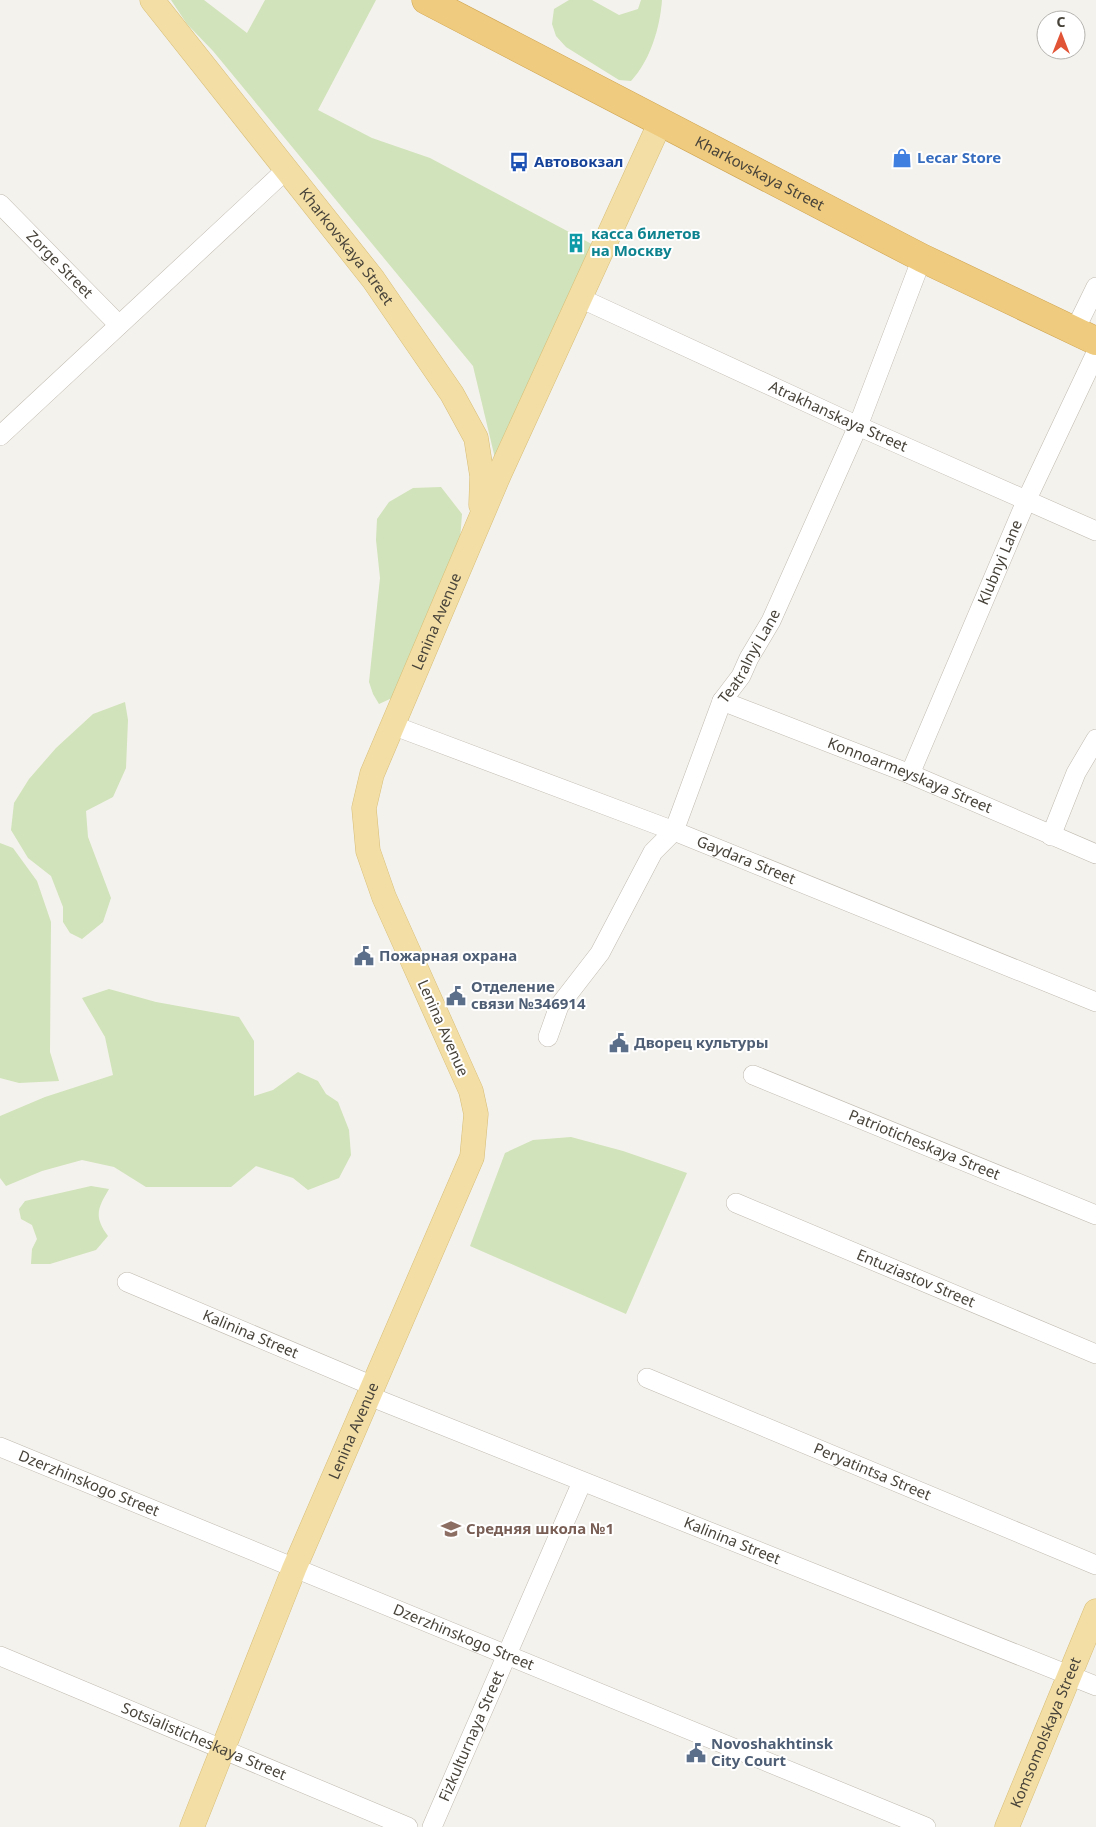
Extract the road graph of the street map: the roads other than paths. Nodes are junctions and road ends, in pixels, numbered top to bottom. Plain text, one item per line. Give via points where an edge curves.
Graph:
1 (152, 0) edge
2 (426, 0) edge
3 (660, 122) junction
4 (287, 169) junction
5 (0, 204) edge
6 (922, 258) junction
7 (1096, 287) edge
8 (580, 298) junction
9 (119, 325) junction
10 (1085, 336) edge
11 (1096, 353) edge
12 (858, 426) junction
13 (0, 436) edge
14 (1027, 499) junction
15 (480, 519) junction
16 (1096, 531) edge
17 (722, 701) junction
18 (392, 725) junction
19 (1096, 739) edge
20 (910, 774) junction
21 (674, 831) junction
22 (1051, 836) junction
23 (1096, 854) edge
24 (1096, 1002) edge
25 (548, 1037) dead end
26 (753, 1075) dead end
27 (736, 1203) dead end
28 (1096, 1215) edge
29 (127, 1282) dead end
30 (1096, 1354) edge
31 (647, 1378) dead end
32 (371, 1391) junction
33 (0, 1447) edge
34 (582, 1482) junction
35 (1096, 1565) edge
36 (294, 1569) junction
37 (1096, 1611) edge
38 (507, 1655) junction
39 (0, 1656) edge
40 (1070, 1675) junction
41 (1096, 1686) edge
42 (223, 1750) junction
43 (192, 1827) edge
44 (408, 1827) edge
45 (432, 1827) edge
46 (926, 1827) edge
47 (1007, 1827) edge

1 - 4 main road, Kharkovskaya Street
2 - 3 highway, Kharkovskaya Street
3 - 6 highway, Kharkovskaya Street
3 - 8 main road, Lenina Avenue
4 - 9 street
4 - 15 main road, Kharkovskaya Street via 373,280 452,394 476,438 482,476
5 - 9 street, Zorge Street
6 - 10 highway, Kharkovskaya Street
6 - 12 street, Teatralnyi Lane
7 - 10 street
8 - 12 street, Atrakhanskaya Street
8 - 15 main road, Lenina Avenue
9 - 13 street
11 - 14 street, Klubnyi Lane
12 - 14 street, Atrakhanskaya Street
12 - 17 street, Teatralnyi Lane via 771,621 741,676
14 - 16 street, Atrakhanskaya Street
14 - 20 street, Klubnyi Lane
15 - 18 main road, Lenina Avenue
17 - 20 street, Konnoarmeyskaya Street
17 - 21 street, Teatralnyi Lane
18 - 21 street, Gaydara Street
18 - 32 main road, Lenina Avenue via 372,774 364,808 368,851 384,897 453,1047 471,1091 476,1114 472,1156
19 - 22 street via 1076,773
20 - 22 street, Konnoarmeyskaya Street
21 - 24 street, Gaydara Street
21 - 25 street, Teatralnyi Lane via 653,852 600,953 559,1006
22 - 23 street, Konnoarmeyskaya Street
26 - 28 street, Patrioticheskaya Street
27 - 30 street, Entuziastov Street
29 - 32 street, Kalinina Street
31 - 35 street, Peryatintsa Street
32 - 34 street, Kalinina Street
32 - 36 main road, Lenina Avenue
33 - 36 street, Dzerzhinskogo Street
34 - 38 street, Fizkulturnaya Street
34 - 40 street, Kalinina Street
36 - 38 street, Dzerzhinskogo Street
36 - 42 main road, Lenina Avenue
37 - 40 main road, Komsomolskaya Street
38 - 45 street, Fizkulturnaya Street
38 - 46 street, Dzerzhinskogo Street
39 - 42 street, Sotsialisticheskaya Street
40 - 41 street, Kalinina Street
40 - 47 main road, Komsomolskaya Street
42 - 43 main road, Lenina Avenue
42 - 44 street, Sotsialisticheskaya Street

